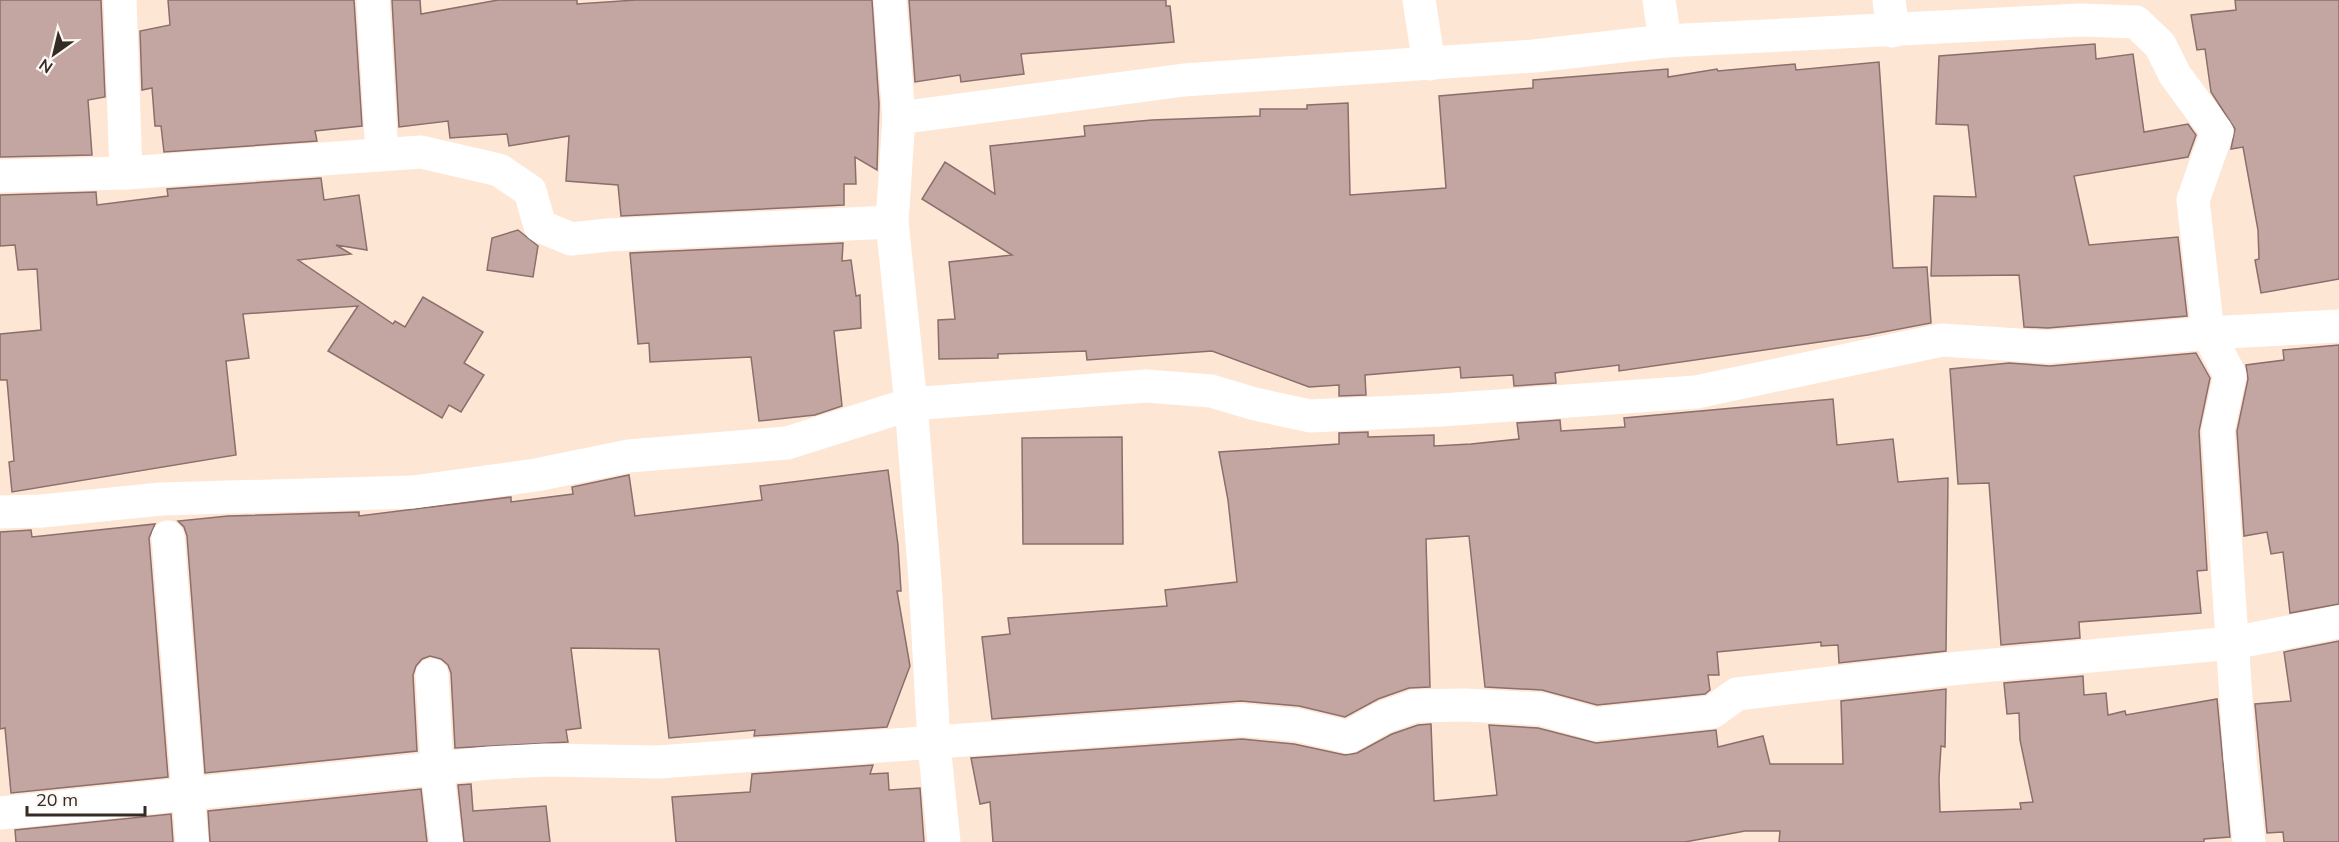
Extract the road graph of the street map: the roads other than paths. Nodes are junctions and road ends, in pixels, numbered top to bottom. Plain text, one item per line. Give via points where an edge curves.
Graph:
1 (120, 0) edge
2 (373, 0) edge
3 (890, 0) edge
4 (1419, 0) edge
5 (1659, 0) edge
6 (1891, 16) edge
7 (1665, 41) junction
8 (1429, 64) junction
9 (900, 118) junction
10 (382, 154) junction
11 (126, 173) junction
12 (0, 177) edge
13 (892, 222) junction
14 (2339, 326) edge
15 (2208, 333) junction
16 (911, 404) junction
17 (0, 512) edge
18 (168, 537) dead end
19 (2339, 622) edge
20 (2233, 643) junction
21 (432, 675) dead end
22 (934, 744) junction
23 (437, 769) junction
24 (188, 792) junction
25 (0, 813) edge
26 (192, 842) edge
27 (446, 842) edge
28 (944, 842) edge
29 (2249, 842) edge

1 - 11 street
2 - 10 street
3 - 9 street
4 - 8 street
5 - 7 street
6 - 7 street
6 - 15 street via 2136,22 2160,45 2175,75 2217,132 2193,200
7 - 8 street
8 - 9 street via 1184,80
9 - 13 street
10 - 11 street
10 - 13 street via 421,152 499,170 530,191 540,226 572,239
11 - 12 street
13 - 16 street
14 - 15 street
15 - 16 street via 2048,347 1942,340 1696,392 1441,410 1310,416 1211,391 1146,386
15 - 20 street via 2230,375 2218,430
16 - 17 street via 787,443 630,456 536,475 413,492 161,499
16 - 22 street
18 - 24 street
19 - 20 street
20 - 22 street via 1960,668 1737,694 1712,712 1595,724 1541,709 1415,706 1383,717 1348,737 1297,725 1242,720
20 - 29 street
21 - 23 street
22 - 23 street via 658,762 545,760
22 - 28 street
23 - 24 street
23 - 27 street
24 - 25 street
24 - 26 street

